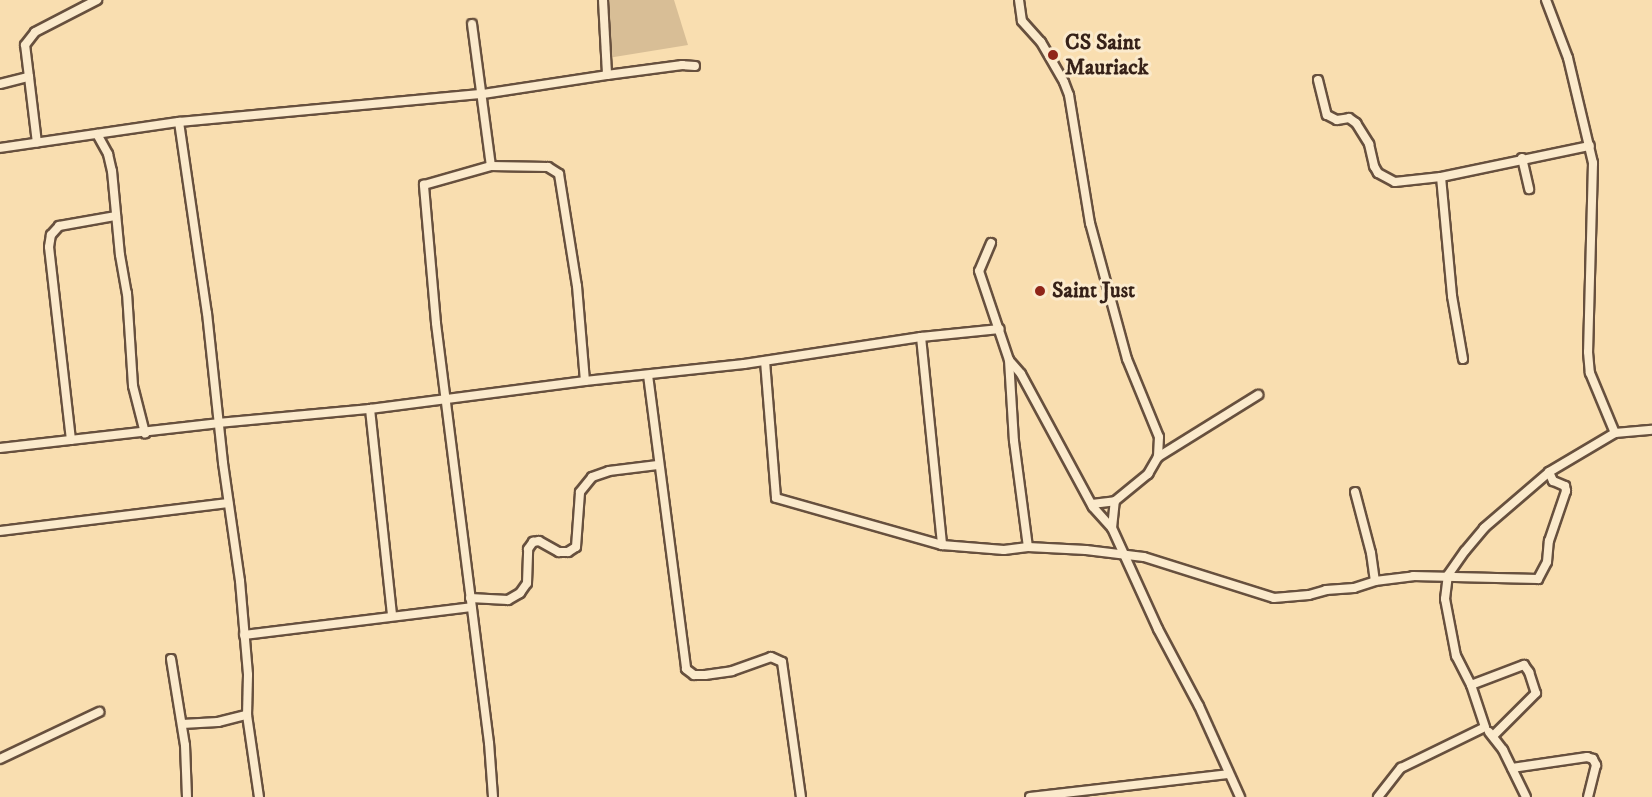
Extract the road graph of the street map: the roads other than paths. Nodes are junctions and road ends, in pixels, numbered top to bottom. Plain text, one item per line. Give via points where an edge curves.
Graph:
1 (97, 0) edge
2 (603, 0) edge
3 (1019, 0) edge
4 (1546, 0) edge
5 (472, 24) dead end
6 (695, 66) dead end
7 (607, 75) junction
8 (29, 77) junction
9 (1318, 80) dead end
10 (0, 84) edge
11 (483, 94) junction
12 (179, 122) junction
13 (97, 134) junction
14 (37, 143) junction
15 (1590, 146) junction
16 (0, 148) edge
17 (1521, 158) junction
18 (491, 166) junction
19 (1441, 177) junction
20 (1529, 189) dead end
21 (116, 216) junction
22 (991, 243) dead end
23 (1000, 329) junction
24 (921, 337) junction
25 (1463, 359) dead end
26 (1009, 360) junction
27 (765, 361) junction
28 (648, 375) junction
29 (585, 381) junction
30 (1258, 395) dead end
31 (445, 399) junction
32 (370, 409) junction
33 (218, 423) junction
34 (1652, 430) edge
35 (145, 433) junction
36 (1615, 433) junction
37 (71, 440) junction
38 (0, 448) edge
39 (1158, 457) junction
40 (658, 465) junction
41 (1549, 472) junction
42 (1355, 492) dead end
43 (1115, 501) junction
44 (228, 503) junction
45 (1092, 504) junction
46 (1112, 528) junction
47 (0, 531) edge
48 (942, 545) junction
49 (1028, 547) junction
50 (1123, 555) junction
51 (1448, 575) junction
52 (1375, 581) junction
53 (470, 602) junction
54 (392, 616) junction
55 (244, 635) junction
56 (171, 659) dead end
57 (1471, 685) junction
58 (99, 712) dead end
59 (247, 715) junction
60 (182, 724) junction
61 (1485, 727) junction
62 (1493, 736) junction
63 (0, 759) edge
64 (1512, 768) junction
65 (1228, 774) junction
66 (187, 797) edge
67 (259, 797) edge
68 (493, 797) edge
69 (801, 797) edge
70 (1030, 797) edge
71 (1240, 797) edge
72 (1378, 797) edge
73 (1526, 797) edge
74 (1588, 797) edge

1 - 8 street via 29,38 25,45
2 - 7 street
3 - 39 street via 1022,21 1041,42 1069,95 1089,223 1127,359 1159,437
4 - 15 street via 1568,58
5 - 11 street
6 - 7 street
7 - 11 street
8 - 10 street
8 - 14 street
9 - 19 street via 1327,115 1356,123 1382,176 1400,183
11 - 12 street
11 - 18 street
12 - 13 street
12 - 33 street via 207,313
13 - 14 street
13 - 21 street via 112,171
14 - 16 street
15 - 17 street
15 - 36 street via 1593,163 1588,352 1590,374
17 - 19 street
17 - 20 street
18 - 29 street via 548,167 559,174 577,286
18 - 31 street via 424,185
19 - 25 street via 1452,296
21 - 35 street via 127,293 133,386
21 - 37 street via 59,226 51,235 49,247
22 - 23 street via 979,271
23 - 24 street
23 - 26 street
24 - 27 street
24 - 48 street
26 - 45 street via 1021,374
26 - 49 street via 1014,441
27 - 28 street
27 - 48 street via 776,498
28 - 29 street
28 - 40 street
29 - 31 street
30 - 39 street
31 - 32 street
31 - 53 street
32 - 33 street
32 - 54 street
33 - 35 street
33 - 44 street
34 - 36 street
35 - 37 street
36 - 41 street
37 - 38 street
39 - 43 street via 1148,474
40 - 53 street via 592,477 580,492 576,547 559,552 539,541 533,542 528,549 527,584 520,593 508,600
40 - 69 street via 686,669 694,675 705,675 732,671 771,657 782,662
41 - 51 street via 1484,528
41 - 51 street via 1553,481 1565,486 1566,491 1538,579
42 - 52 street
43 - 45 street
43 - 46 street
44 - 47 street
44 - 55 street
45 - 46 street
46 - 50 street
48 - 49 street via 1004,550
49 - 50 street
50 - 52 street via 1144,556 1274,598
50 - 65 street via 1199,706
51 - 52 street
51 - 57 street via 1445,598 1450,637
53 - 54 street
53 - 68 street
54 - 55 street
55 - 59 street
56 - 60 street
57 - 61 street
57 - 62 street via 1524,665 1529,672 1536,693
58 - 63 street
59 - 60 street
59 - 67 street
60 - 66 street
61 - 62 street
61 - 72 street via 1401,768
62 - 64 street
64 - 73 street
64 - 74 street via 1593,759 1596,765
65 - 70 street
65 - 71 street

